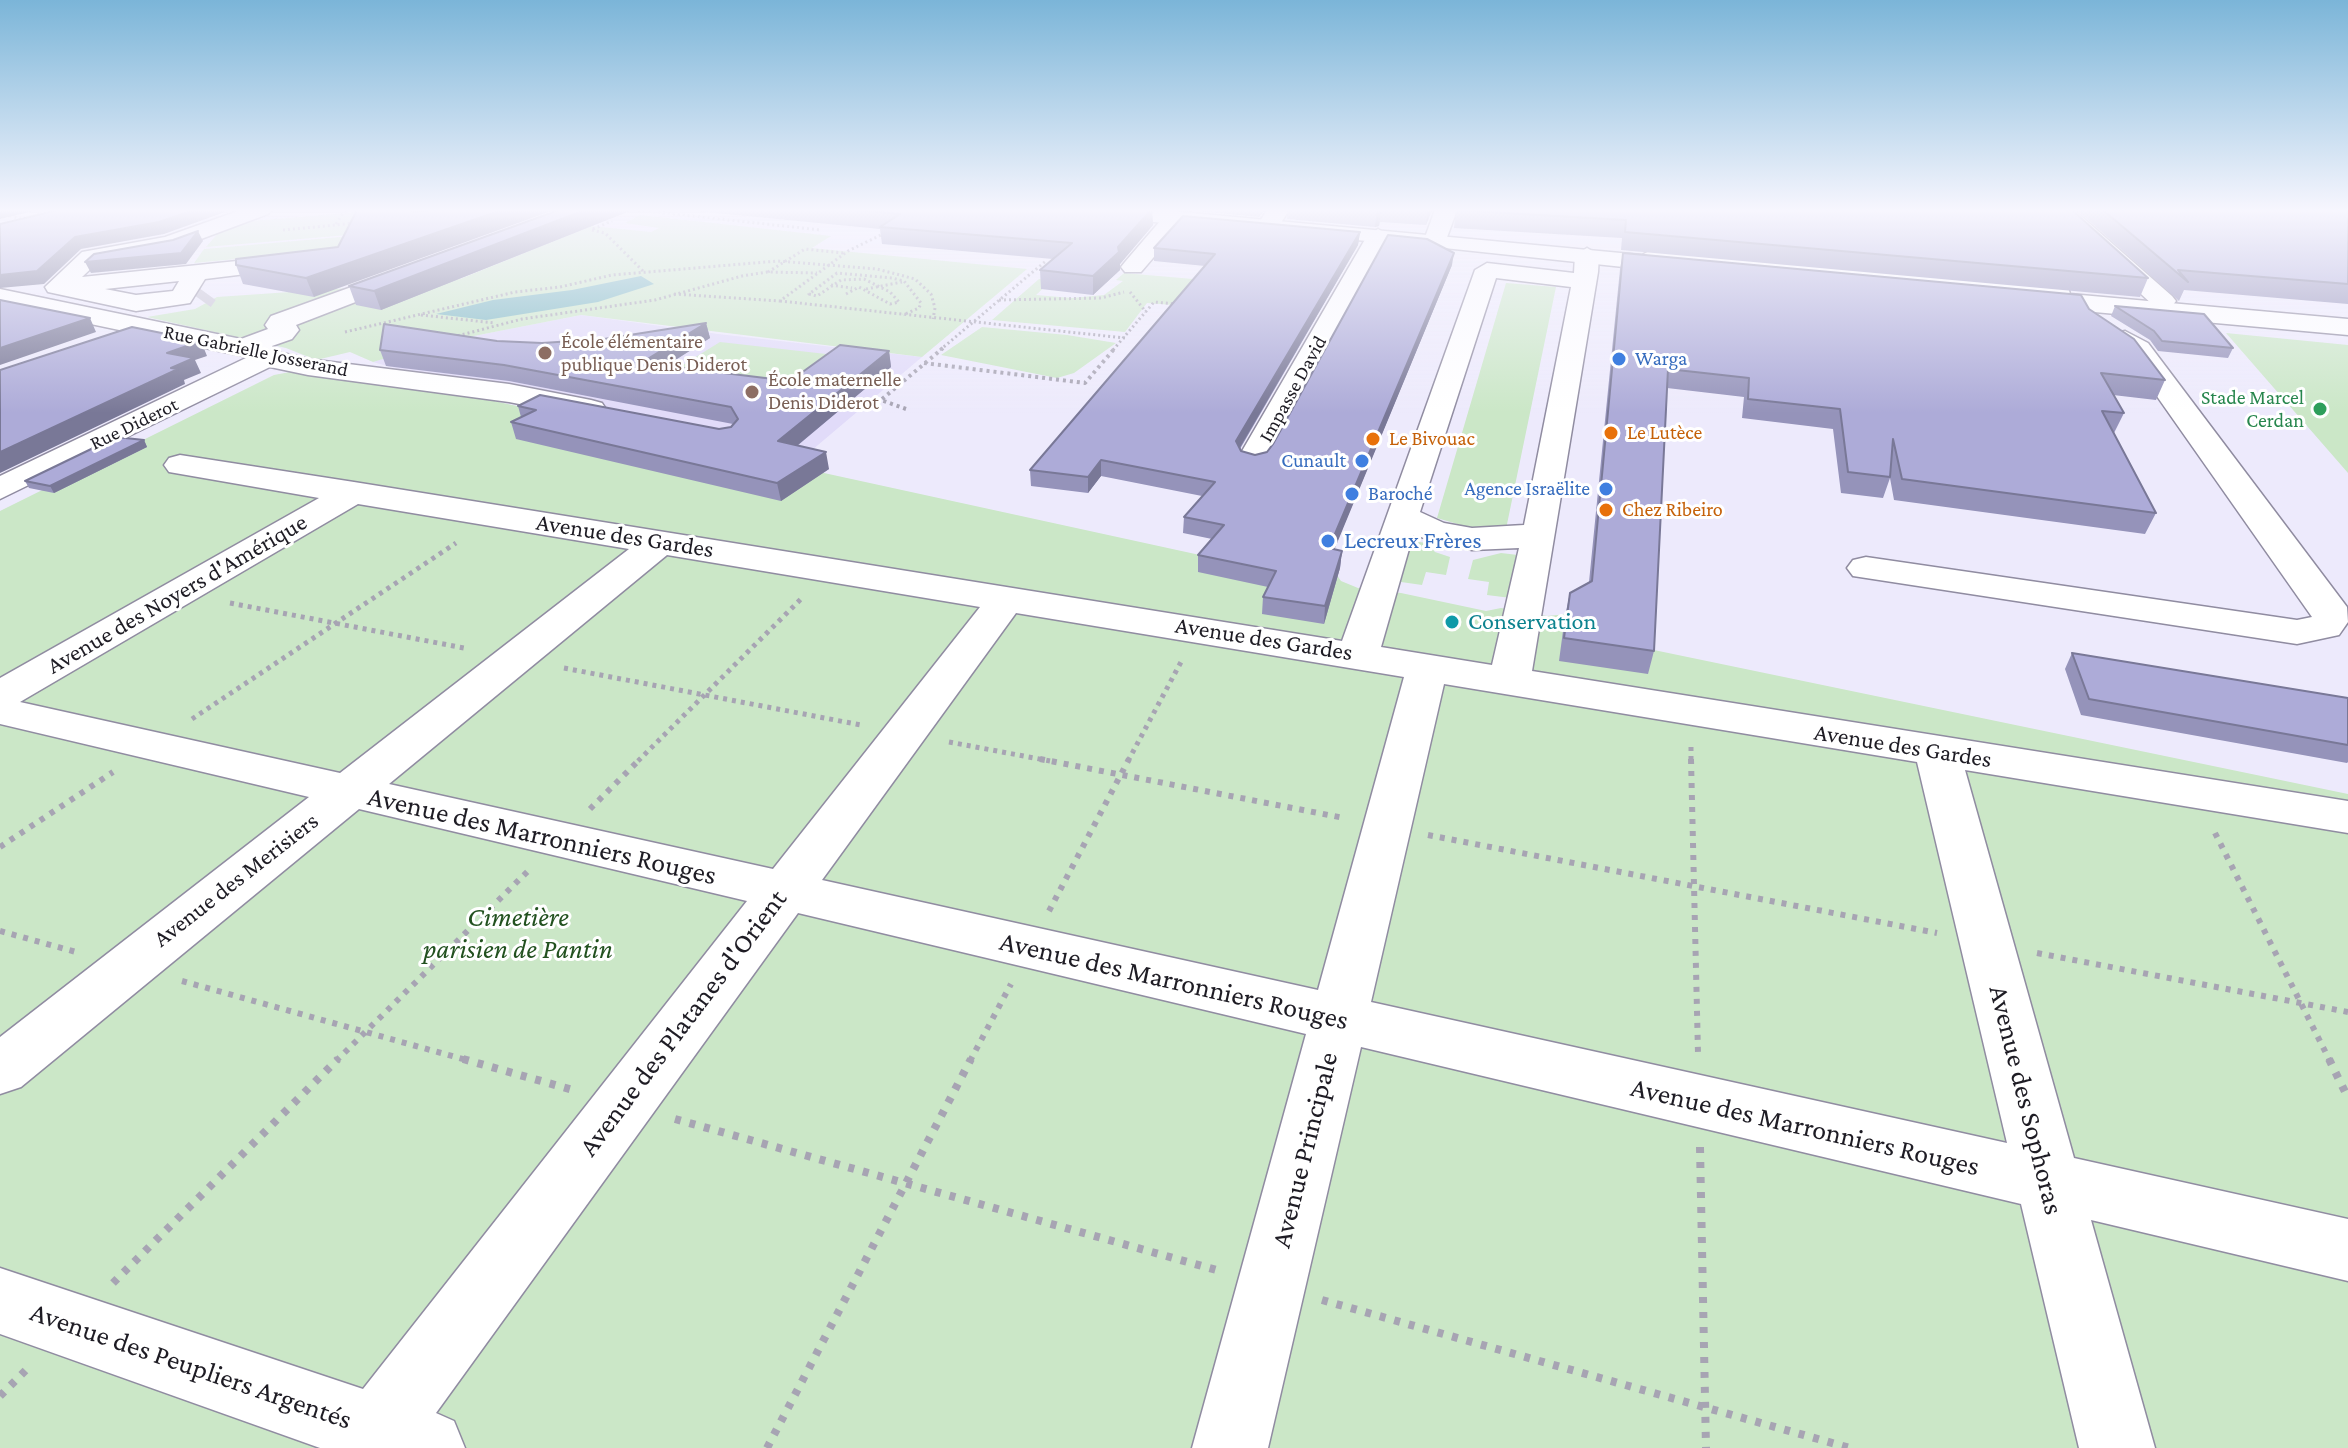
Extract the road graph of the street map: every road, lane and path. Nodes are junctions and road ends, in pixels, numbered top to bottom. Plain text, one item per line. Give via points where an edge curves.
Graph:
1 (66, 278) edge
2 (155, 278) edge
3 (394, 278) edge
4 (604, 278) edge
5 (742, 278) edge
6 (811, 278) edge
7 (834, 278) edge
8 (881, 278) edge
9 (910, 278) edge
10 (1025, 278) edge
11 (1355, 278) edge
12 (1484, 278) edge
13 (1583, 278) edge
14 (1744, 278) edge
15 (2137, 278) edge
16 (915, 279) junction
17 (904, 281) junction
18 (0, 282) edge
19 (822, 284) junction
20 (832, 285) junction
21 (880, 286) junction
22 (852, 288) junction
23 (53, 289) junction
24 (866, 289) junction
25 (670, 294) junction
26 (846, 294) dead end
27 (0, 297) edge
28 (2082, 298) junction
29 (201, 300) tunnel mouth
30 (998, 300) junction
31 (780, 301) junction
32 (2163, 301) junction
33 (1181, 304) edge
34 (1146, 313) junction
35 (416, 314) junction
36 (902, 316) junction
37 (2348, 317) edge
38 (102, 319) junction
39 (933, 319) junction
40 (971, 322) junction
41 (11, 326) edge
42 (144, 327) junction
43 (2348, 327) edge
44 (342, 333) dead end
45 (1125, 338) junction
46 (89, 347) edge
47 (254, 353) junction
48 (924, 363) junction
49 (906, 409) dead end
50 (615, 413) edge
51 (1254, 458) edge
52 (180, 465) dead end
53 (0, 489) edge
54 (354, 492) junction
55 (1403, 512) junction
56 (497, 515) junction
57 (1540, 532) junction
58 (661, 542) junction
59 (1866, 568) dead end
60 (830, 570) junction
61 (178, 593) junction
62 (1006, 599) junction
63 (335, 623) junction
64 (1198, 629) junction
65 (1358, 654) junction
66 (515, 658) junction
67 (1428, 665) junction
68 (1510, 679) junction
69 (704, 695) junction
70 (0, 696) edge
71 (0, 711) edge
72 (905, 734) junction
73 (152, 746) junction
74 (1937, 752) junction
75 (1121, 775) junction
76 (349, 791) junction
77 (2195, 793) junction
78 (2348, 817) edge
79 (1387, 827) junction
80 (558, 840) junction
81 (0, 847) edge
82 (782, 891) junction
83 (0, 931) edge
84 (1985, 943) junction
85 (1030, 948) junction
86 (128, 966) junction
87 (2300, 1003) junction
88 (2348, 1012) edge
89 (1338, 1019) junction
90 (365, 1033) junction
91 (0, 1070) edge
92 (2348, 1098) edge
93 (622, 1104) junction
94 (2047, 1182) junction
95 (906, 1183) junction
96 (2348, 1250) edge
97 (1271, 1285) junction
98 (0, 1301) edge
99 (71, 1325) junction
100 (0, 1396) edge
101 (389, 1442) edge
102 (767, 1448) edge
103 (1230, 1448) edge
104 (1850, 1448) edge
105 (2117, 1448) edge

1 - 23 street
2 - 23 street
3 - 47 street, Rue Diderot via 280,322 286,330
4 - 35 path
5 - 25 path
6 - 31 path
7 - 19 path
8 - 17 path
9 - 16 path
10 - 30 path
11 - 51 street, Impasse David
12 - 55 street
13 - 57 street
14 - 28 street
15 - 32 street
16 - 17 path
16 - 39 path via 931,294
17 - 21 path
17 - 36 path via 921,303
18 - 23 street via 15,278
19 - 20 path
19 - 20 path via 809,294 817,296
20 - 21 path via 849,278
20 - 22 path
21 - 24 path
21 - 24 path via 899,302 890,304
22 - 24 path
22 - 26 path
23 - 27 street, Rue Gabrielle Josserand
23 - 38 street, Rue Gabrielle Josserand
23 - 41 street
25 - 31 path
25 - 35 path via 500,324
28 - 32 street
28 - 43 street
28 - 59 street via 2092,318 2138,349 2333,615 2325,627 2297,632
29 - 38 street via 183,309
30 - 34 path via 1101,298 1129,291
30 - 40 path
31 - 36 path
32 - 37 street
33 - 34 path via 1154,302
34 - 45 path
35 - 44 path
36 - 39 path
38 - 42 street, Rue Gabrielle Josserand
39 - 40 path
40 - 45 path
40 - 48 path
42 - 46 street
42 - 47 street, Rue Gabrielle Josserand
45 - 48 path via 1085,383
47 - 50 street, Rue Gabrielle Josserand
47 - 53 street, Rue Diderot
48 - 49 path via 881,400
52 - 54 street, Avenue des Gardes
54 - 56 street, Avenue des Gardes
54 - 61 street, Avenue des Noyers d'Amérique
55 - 57 street via 1417,525 1472,539 1513,539
55 - 65 street
56 - 58 street, Avenue des Gardes
56 - 63 path
57 - 68 street
58 - 60 street, Avenue des Gardes
58 - 66 street, Avenue des Merisiers
60 - 62 street, Avenue des Gardes
60 - 69 path
61 - 63 path
61 - 70 street, Avenue des Noyers d'Amérique
62 - 64 street, Avenue des Gardes
62 - 72 street, Avenue des Platanes d'Orient
63 - 66 path
63 - 73 path
64 - 65 street, Avenue des Gardes
64 - 75 path
65 - 67 street, Avenue des Gardes
66 - 69 path
66 - 76 street, Avenue des Merisiers
67 - 68 street, Avenue des Gardes
67 - 79 street, Avenue Principale
68 - 74 street, Avenue des Gardes
69 - 72 path
69 - 80 path
71 - 73 street, Avenue des Marronniers Rouges
72 - 75 path
72 - 82 street, Avenue des Platanes d'Orient
73 - 76 street, Avenue des Marronniers Rouges
73 - 81 path
74 - 77 street, Avenue des Gardes
74 - 84 street, Avenue des Sophoras
75 - 79 path
75 - 85 path
76 - 80 street, Avenue des Marronniers Rouges
76 - 86 street, Avenue des Merisiers
77 - 78 street, Avenue des Gardes
77 - 87 path
79 - 84 path
79 - 89 street, Avenue Principale
80 - 82 street, Avenue des Marronniers Rouges
80 - 90 path
82 - 85 street, Avenue des Marronniers Rouges
82 - 93 street, Avenue des Platanes d'Orient
83 - 86 path
84 - 87 path
84 - 94 street, Avenue des Sophoras
85 - 89 street, Avenue des Marronniers Rouges
85 - 95 path
86 - 90 path
86 - 91 street, Avenue des Merisiers
87 - 88 path
87 - 92 path
89 - 94 street, Avenue des Marronniers Rouges
89 - 97 street, Avenue Principale
90 - 93 path
90 - 99 path
93 - 95 path
93 - 101 street, Avenue des Platanes d'Orient
94 - 96 street, Avenue des Marronniers Rouges
94 - 105 street, Avenue des Sophoras
95 - 97 path
95 - 102 path
97 - 103 street, Avenue Principale
97 - 104 path
98 - 99 street, Avenue des Peupliers Argentés
99 - 100 path
99 - 101 street, Avenue des Peupliers Argentés

